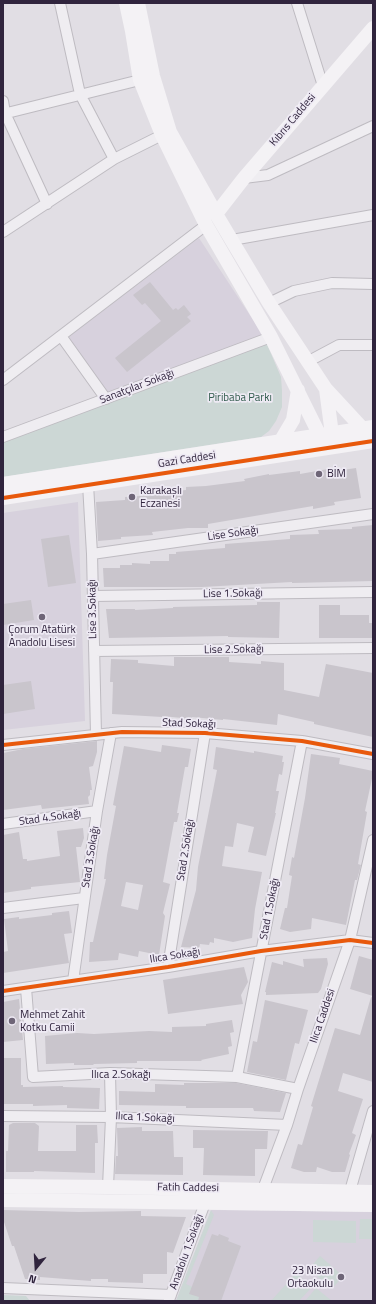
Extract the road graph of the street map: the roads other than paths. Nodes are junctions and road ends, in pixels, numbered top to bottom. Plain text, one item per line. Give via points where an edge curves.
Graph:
1 (60, 3) edge
2 (126, 3) edge
3 (138, 3) edge
4 (297, 3) edge
5 (373, 28) edge
6 (140, 80) junction
7 (323, 86) junction
8 (80, 94) junction
9 (3, 101) edge
10 (4, 113) edge
11 (373, 126) edge
12 (162, 135) junction
13 (114, 159) junction
14 (244, 178) junction
15 (48, 204) junction
16 (216, 214) junction
17 (373, 215) edge
18 (206, 225) junction
19 (3, 232) edge
20 (232, 240) junction
21 (373, 284) edge
22 (269, 303) junction
23 (61, 336) junction
24 (271, 337) junction
25 (373, 344) edge
26 (309, 361) junction
27 (3, 380) edge
28 (326, 389) junction
29 (298, 390) junction
30 (106, 399) junction
31 (368, 428) edge
32 (3, 437) edge
33 (373, 441) edge
34 (280, 442) junction
35 (328, 442) junction
36 (3, 484) edge
37 (88, 484) junction
38 (3, 498) edge
39 (373, 514) edge
40 (92, 554) junction
41 (373, 592) edge
42 (93, 596) junction
43 (373, 648) edge
44 (94, 651) junction
45 (111, 733) junction
46 (205, 733) junction
47 (96, 735) junction
48 (302, 741) junction
49 (3, 745) edge
50 (373, 754) edge
51 (97, 811) junction
52 (3, 824) edge
53 (373, 840) edge
54 (84, 898) junction
55 (3, 908) edge
56 (350, 940) junction
57 (373, 943) edge
58 (261, 951) junction
59 (168, 967) junction
60 (73, 981) junction
61 (26, 988) junction
62 (3, 991) edge
63 (110, 1073) junction
64 (237, 1077) junction
65 (298, 1089) junction
66 (373, 1111) edge
67 (3, 1116) edge
68 (110, 1117) junction
69 (287, 1125) junction
70 (3, 1186) edge
71 (108, 1187) junction
72 (263, 1189) junction
73 (350, 1191) junction
74 (373, 1192) edge
75 (3, 1200) edge
76 (205, 1203) junction
77 (373, 1205) edge
78 (3, 1288) edge
79 (170, 1298) edge

1 - 8 street
2 - 6 main road
3 - 16 main road via 153,76 170,132
4 - 7 street
5 - 7 main road, Kıbrıs Caddesi
6 - 8 street
6 - 12 main road
7 - 14 main road, Kıbrıs Caddesi
8 - 10 street
8 - 13 street
9 - 10 street
10 - 15 street
11 - 14 street via 268,175
12 - 13 street
12 - 18 main road
13 - 15 street
14 - 16 main road, Kıbrıs Caddesi
15 - 19 street
16 - 20 main road
17 - 20 street
18 - 23 street
18 - 24 main road
20 - 22 main road
21 - 22 street via 332,283 294,290
22 - 26 main road
23 - 27 street
23 - 30 street
24 - 29 main road
24 - 30 street, Sanatçılar Sokağı
25 - 26 street via 339,345
26 - 28 main road
28 - 31 main road
28 - 35 main road
29 - 34 main road via 293,420
29 - 35 main road
30 - 32 street, Sanatçılar Sokağı
31 - 35 main road, Gazi Caddesi
33 - 35 main road, Gazi Caddesi
34 - 35 main road, Gazi Caddesi
34 - 36 main road, Gazi Caddesi
35 - 37 main road, Gazi Caddesi
37 - 38 main road, Gazi Caddesi
37 - 40 street, Lise 3.Sokağı
39 - 40 street, Lise Sokağı
40 - 42 street, Lise 3.Sokağı
41 - 42 street, Lise 1.Sokağı
42 - 44 street, Lise 3.Sokağı
43 - 44 street, Lise 2.Sokağı
44 - 47 street, Lise 3.Sokağı
45 - 46 street, Stad Sokağı
45 - 47 street, Stad Sokağı
45 - 51 street, Stad 3.Sokağı
46 - 48 street, Stad Sokağı
46 - 59 street, Stad 2.Sokağı
47 - 49 street, Stad Sokağı
48 - 50 street, Stad Sokağı
48 - 58 street, Stad 1.Sokağı
51 - 52 street, Stad 4.Sokağı
51 - 54 street, Stad 3.Sokağı
53 - 56 street, Ilıca Caddesi
54 - 55 street
54 - 60 street, Stad 3.Sokağı
56 - 57 street, Ilıca Sokağı
56 - 58 street, Ilıca Sokağı
56 - 65 street, Ilıca Caddesi
58 - 59 street, Ilıca Sokağı
58 - 64 street, Stad 1.Sokağı
59 - 60 street, Ilıca Sokağı
60 - 61 street, Ilıca Sokağı
61 - 62 street, Ilıca Sokağı
61 - 63 street, Ilıca 2.Sokağı via 33,1077
63 - 64 street, Ilıca 2.Sokağı
63 - 68 street
64 - 65 street, Ilıca 2.Sokağı
65 - 69 street, Ilıca Caddesi
66 - 73 street
67 - 68 street, Ilıca 1.Sokağı
68 - 69 street, Ilıca 1.Sokağı
68 - 71 street
69 - 72 street, Ilıca Caddesi
70 - 71 main road, Fatih Caddesi
71 - 72 main road, Fatih Caddesi
72 - 73 main road, Fatih Caddesi
73 - 74 main road, Fatih Caddesi
75 - 76 main road, Fatih Caddesi
76 - 77 main road, Fatih Caddesi
76 - 79 street, Anadolu 1.Sokağı
78 - 79 street

